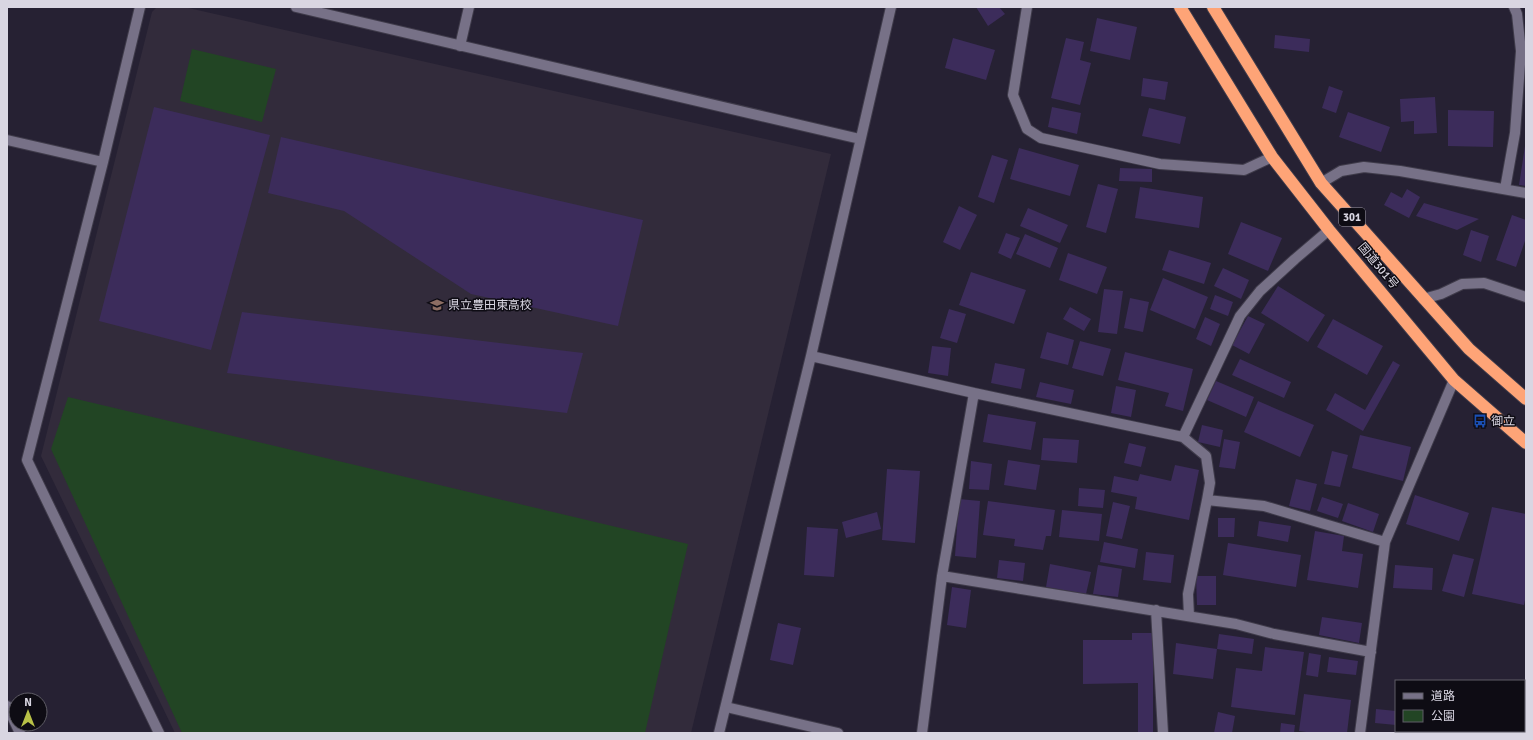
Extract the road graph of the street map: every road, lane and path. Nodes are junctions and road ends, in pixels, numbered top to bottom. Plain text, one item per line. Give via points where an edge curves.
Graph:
1 (140, 7) edge
2 (296, 7) edge
3 (469, 7) edge
4 (891, 7) edge
5 (1027, 7) edge
6 (1180, 7) edge
7 (1213, 7) edge
8 (1514, 7) edge
9 (460, 46) junction
10 (860, 139) junction
11 (7, 140) edge
12 (1272, 157) junction
13 (103, 162) junction
14 (1321, 183) junction
15 (1505, 189) junction
16 (1526, 193) edge
17 (1330, 230) junction
18 (1526, 297) edge
19 (1423, 299) junction
20 (811, 356) junction
21 (1454, 380) junction
22 (974, 393) junction
23 (1526, 398) edge
24 (1183, 437) junction
25 (1526, 443) edge
26 (1207, 500) junction
27 (1385, 542) junction
28 (942, 576) junction
29 (1156, 610) junction
30 (1189, 616) junction
31 (1371, 652) junction
32 (7, 706) edge
33 (726, 707) junction
34 (810, 730) edge
35 (20, 733) edge
36 (159, 733) edge
37 (719, 733) edge
38 (838, 733) edge
39 (922, 733) edge
40 (1163, 733) edge
41 (1360, 733) edge

1 - 13 street
2 - 9 street
3 - 9 street
4 - 10 street
5 - 12 street via 1013,95 1027,129 1036,135 1160,164 1244,170
6 - 12 highway, 国道301号 / 301
7 - 14 highway, 国道301号 / 301
8 - 15 street via 1517,14 1520,51 1515,133
9 - 10 street
10 - 20 street
11 - 13 street
12 - 17 highway, 国道301号 / 301
13 - 36 street via 27,460
14 - 15 street via 1341,171 1364,167
14 - 19 highway, 国道301号 / 301
15 - 16 street
17 - 21 highway, 国道301号 / 301
17 - 24 street via 1260,291 1240,316
18 - 19 street via 1484,283 1462,284
19 - 23 highway, 国道301号 / 301 via 1469,349
20 - 22 street
20 - 33 street
21 - 25 highway, 国道301号 / 301
21 - 27 street
22 - 24 street
22 - 28 street
24 - 26 street via 1206,456 1210,483
26 - 27 street via 1264,506
26 - 30 street via 1188,594
27 - 31 street
28 - 29 street
28 - 39 street
29 - 30 street
29 - 40 street
30 - 31 street
31 - 41 street
32 - 35 street
33 - 34 street
33 - 37 street
34 - 38 street

